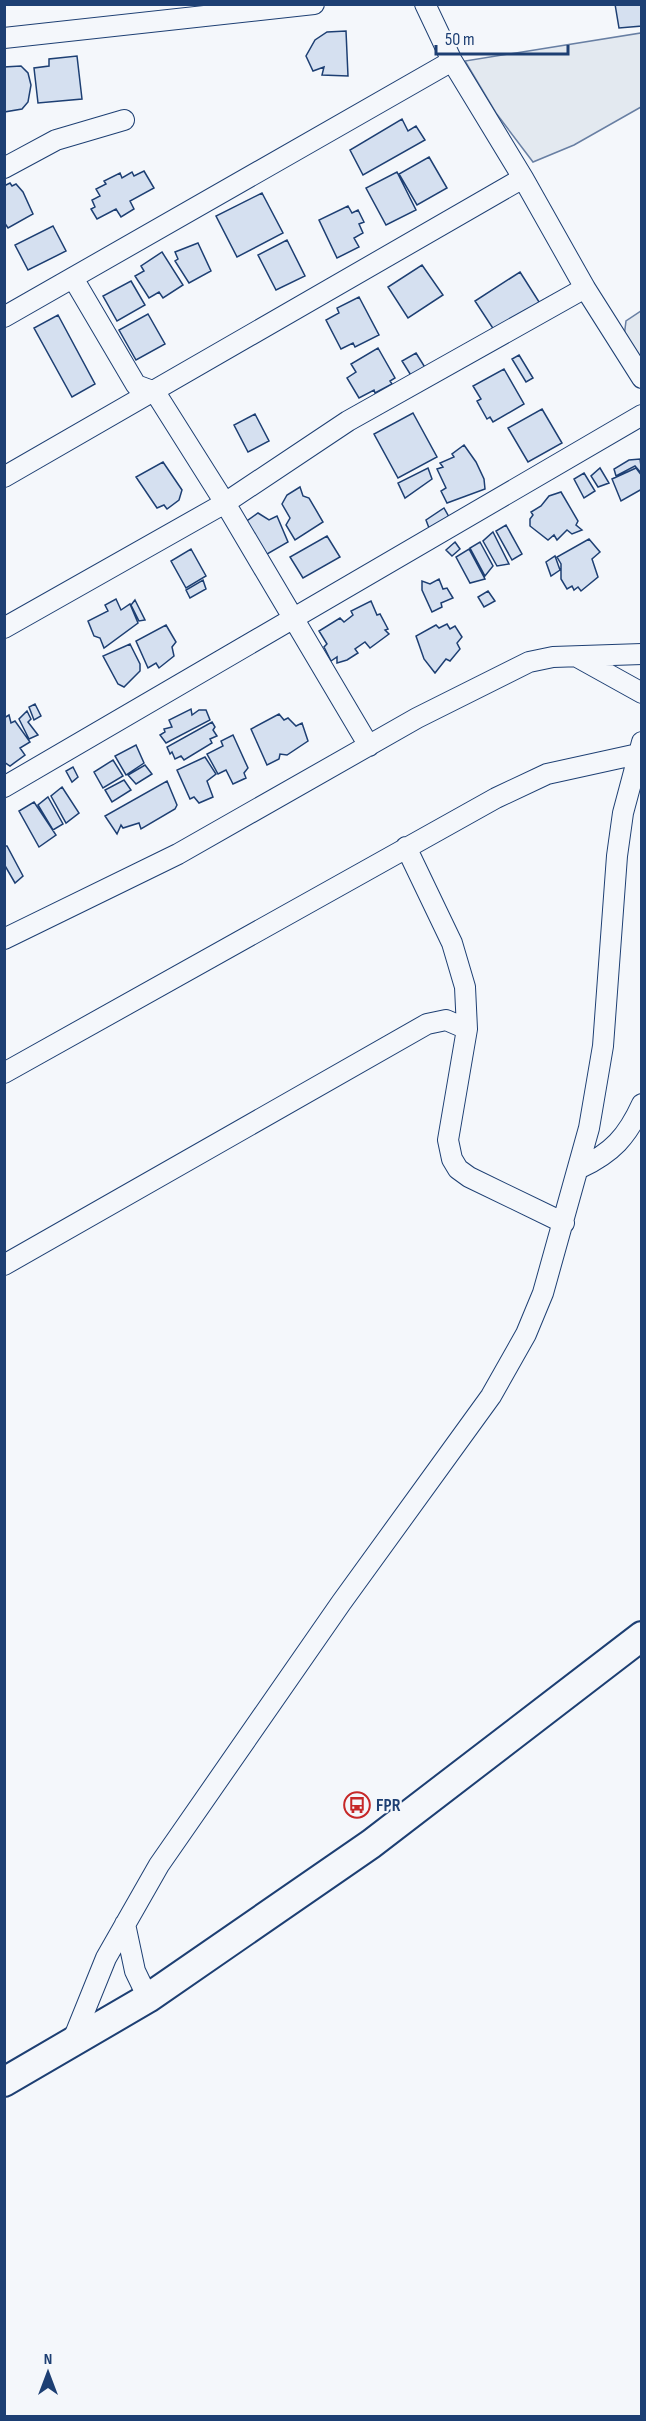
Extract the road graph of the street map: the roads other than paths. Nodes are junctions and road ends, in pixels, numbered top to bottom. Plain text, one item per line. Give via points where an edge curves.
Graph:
1 (314, 4) edge
2 (425, 4) edge
3 (4, 38) edge
4 (453, 61) junction
5 (124, 120) dead end
6 (4, 168) edge
7 (523, 178) junction
8 (73, 278) junction
9 (585, 288) junction
10 (4, 317) edge
11 (642, 378) edge
12 (155, 392) junction
13 (642, 415) edge
14 (4, 477) edge
15 (225, 503) junction
16 (295, 619) junction
17 (4, 628) edge
18 (642, 654) edge
19 (576, 657) junction
20 (642, 693) edge
21 (369, 746) junction
22 (640, 748) edge
23 (4, 787) edge
24 (406, 847) junction
25 (4, 939) edge
26 (467, 1029) junction
27 (4, 1072) edge
28 (642, 1104) edge
29 (580, 1168) junction
30 (564, 1223) junction
31 (4, 1265) edge
32 (642, 1636) edge
33 (125, 1924) junction
34 (148, 1998) junction
35 (72, 2042) junction
36 (4, 2082) edge

1 - 3 street
2 - 4 street
4 - 7 street
4 - 8 street
5 - 6 street via 56,140
7 - 9 street
7 - 12 street
8 - 10 street
8 - 12 street via 136,385
9 - 11 street
9 - 15 street via 348,421
12 - 14 street
12 - 15 street
13 - 16 street
15 - 16 street
15 - 17 street
16 - 21 street
16 - 23 street
18 - 19 street
19 - 20 street
19 - 21 street via 529,662
21 - 25 street via 178,854
22 - 24 street via 547,774
22 - 29 street via 616,856 603,1046
24 - 26 street via 452,943 465,987
24 - 27 street
26 - 30 street via 448,1140 452,1160 469,1177
26 - 31 street via 446,1020 426,1024
28 - 29 street via 619,1142 605,1156
29 - 30 street
30 - 33 street via 526,1334 491,1396 205,1798
32 - 34 highway via 371,1844
33 - 34 street via 135,1971
33 - 35 street via 106,1958
34 - 35 highway
35 - 36 highway

